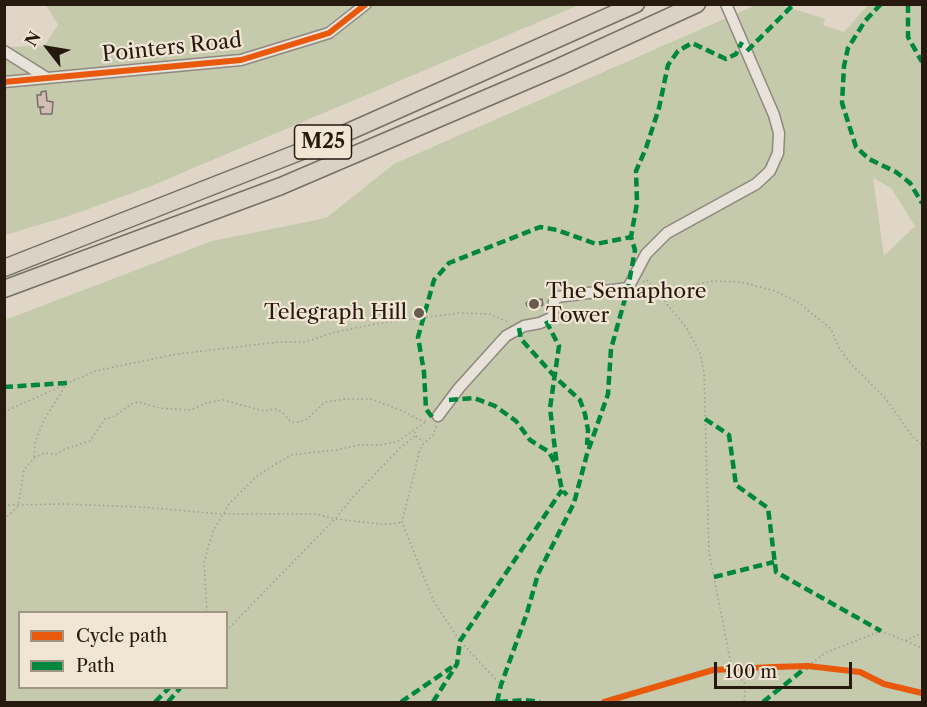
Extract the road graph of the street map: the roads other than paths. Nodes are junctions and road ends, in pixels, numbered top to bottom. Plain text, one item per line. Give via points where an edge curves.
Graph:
1 (366, 4) edge
2 (636, 4) edge
3 (697, 4) edge
4 (728, 8) edge
5 (4, 51) edge
6 (46, 78) junction
7 (4, 82) edge
8 (4, 268) edge
9 (4, 289) edge
10 (433, 418) road end

1 - 6 street, Pointers Road via 329,33 241,60
2 - 8 highway, M25 via 330,140
3 - 9 highway, M25 via 281,186
4 - 10 street via 779,133 778,153 770,171 756,184 667,233 646,254 628,288 557,297 553,317 506,336
5 - 6 street
6 - 7 street, Pointers Road

